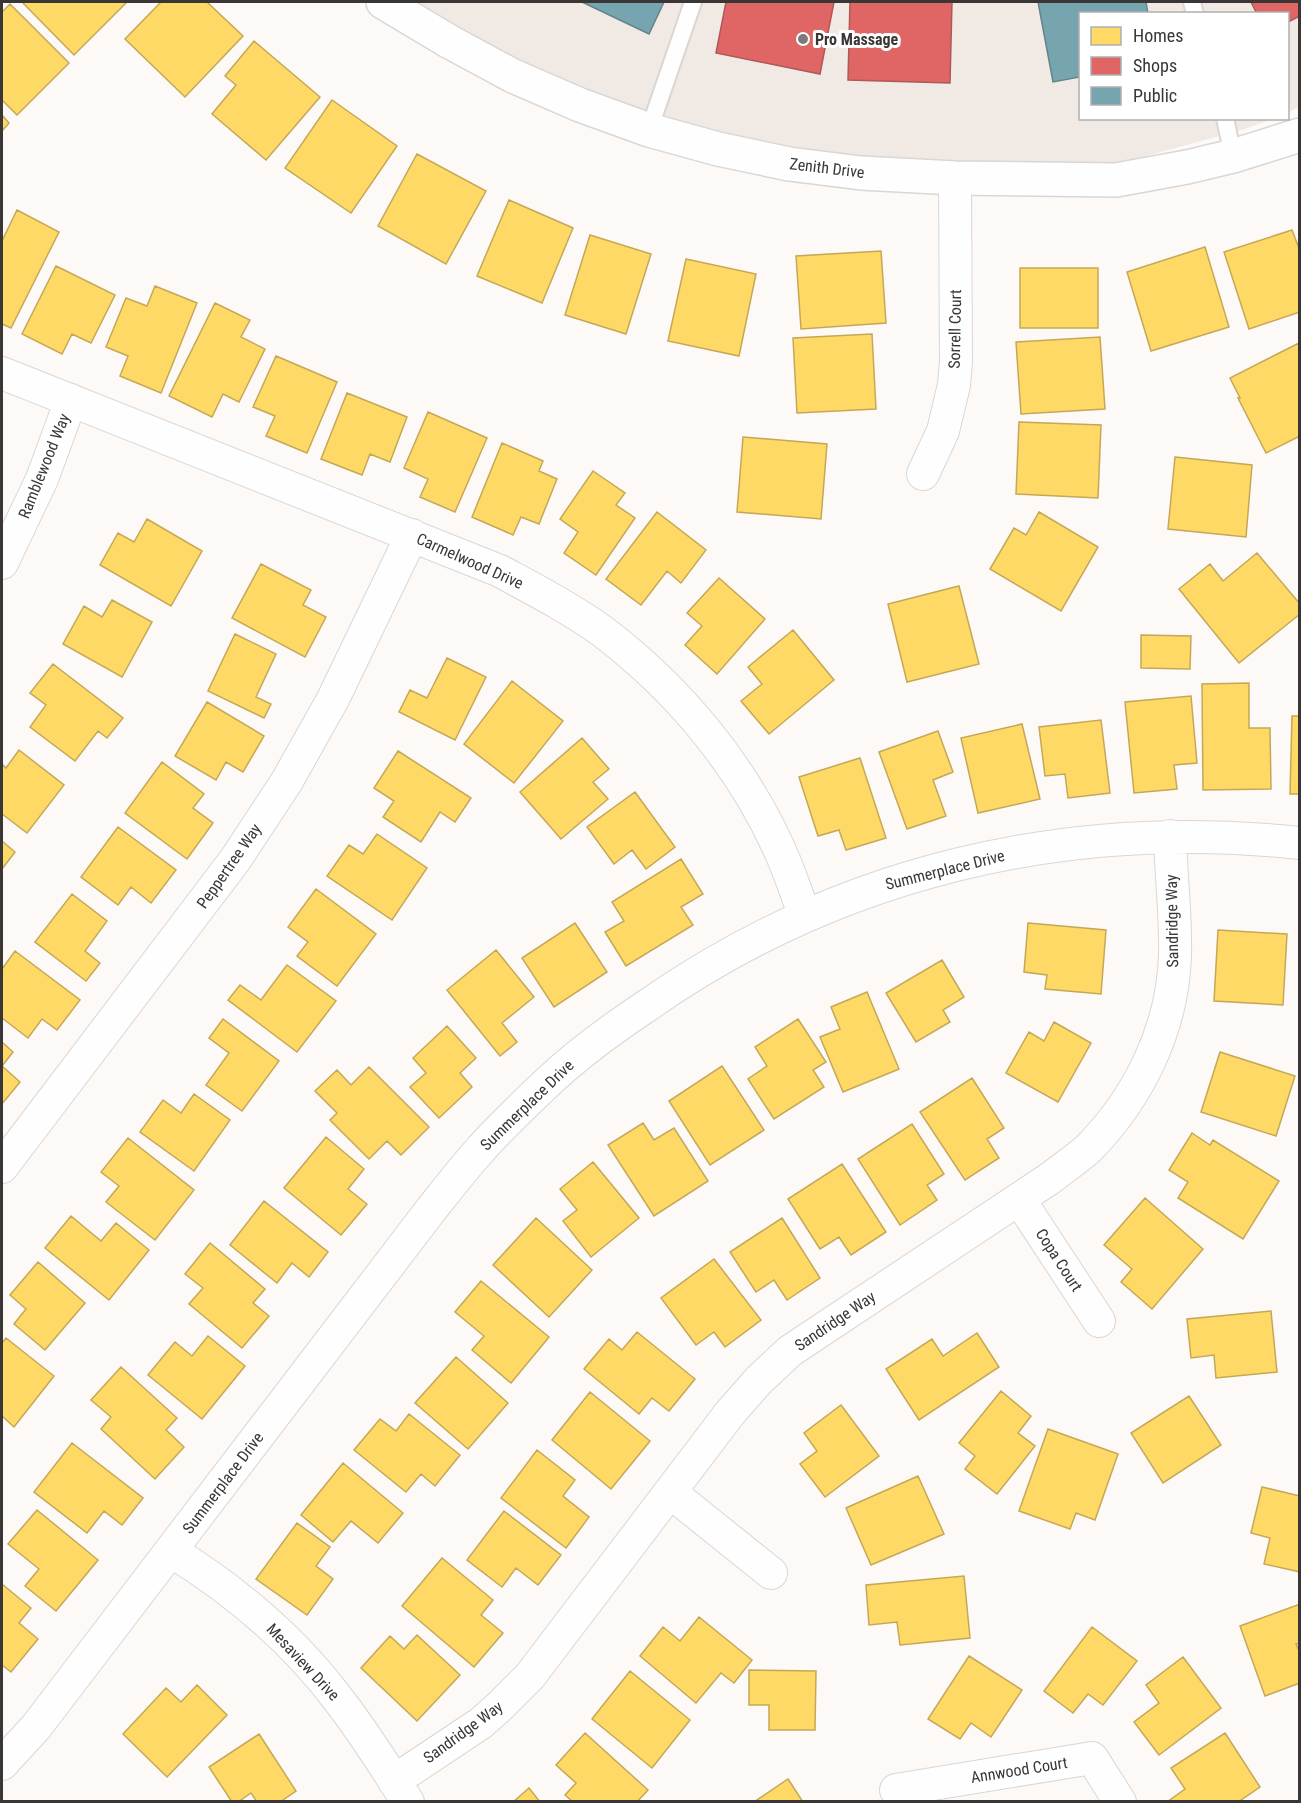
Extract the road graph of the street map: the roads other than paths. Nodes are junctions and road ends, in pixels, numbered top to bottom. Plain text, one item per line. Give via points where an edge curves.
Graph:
1 (383, 2) edge
2 (693, 2) edge
3 (1225, 120) edge
4 (648, 130) junction
5 (1299, 135) edge
6 (1233, 156) junction
7 (955, 178) junction
8 (2, 373) edge
9 (71, 400) junction
10 (923, 474) dead end
11 (412, 535) junction
12 (2, 563) edge
13 (1170, 836) junction
14 (1299, 843) edge
15 (805, 916) junction
16 (2, 1167) edge
17 (1019, 1199) junction
18 (1099, 1321) dead end
19 (670, 1492) junction
20 (171, 1551) junction
21 (771, 1573) dead end
22 (2, 1764) edge
23 (896, 1790) dead end
24 (401, 1791) edge
25 (1120, 1802) edge

1 - 4 street, Zenith Drive via 513,76
2 - 4 lane
3 - 6 lane
4 - 7 street, Zenith Drive via 789,164
5 - 6 street, Zenith Drive
6 - 7 street, Zenith Drive via 1116,180
7 - 10 street, Sorrell Court via 954,385 944,431
8 - 9 street, Carmelwood Drive
9 - 11 street, Carmelwood Drive
9 - 12 street, Ramblewood Way via 42,479
11 - 15 street, Carmelwood Drive via 552,598 602,631 648,669 689,711 758,807
11 - 16 street, Peppertree Way via 333,699 268,811
13 - 14 street, Summerplace Drive
13 - 15 street, Summerplace Drive via 1040,847 942,868
13 - 17 street, Sandridge Way via 1175,954 1173,979 1155,1049 1133,1093 1087,1149
15 - 20 street, Summerplace Drive via 684,979 602,1036 551,1079 481,1149
17 - 18 street, Copa Court
17 - 19 street, Sandridge Way via 790,1351 730,1413
19 - 21 street
19 - 24 street, Sandridge Way via 530,1676
20 - 22 street, Summerplace Drive via 36,1727
20 - 24 street, Mesaview Drive via 254,1610 300,1654 341,1702
23 - 25 street, Annwood Court via 1092,1758

